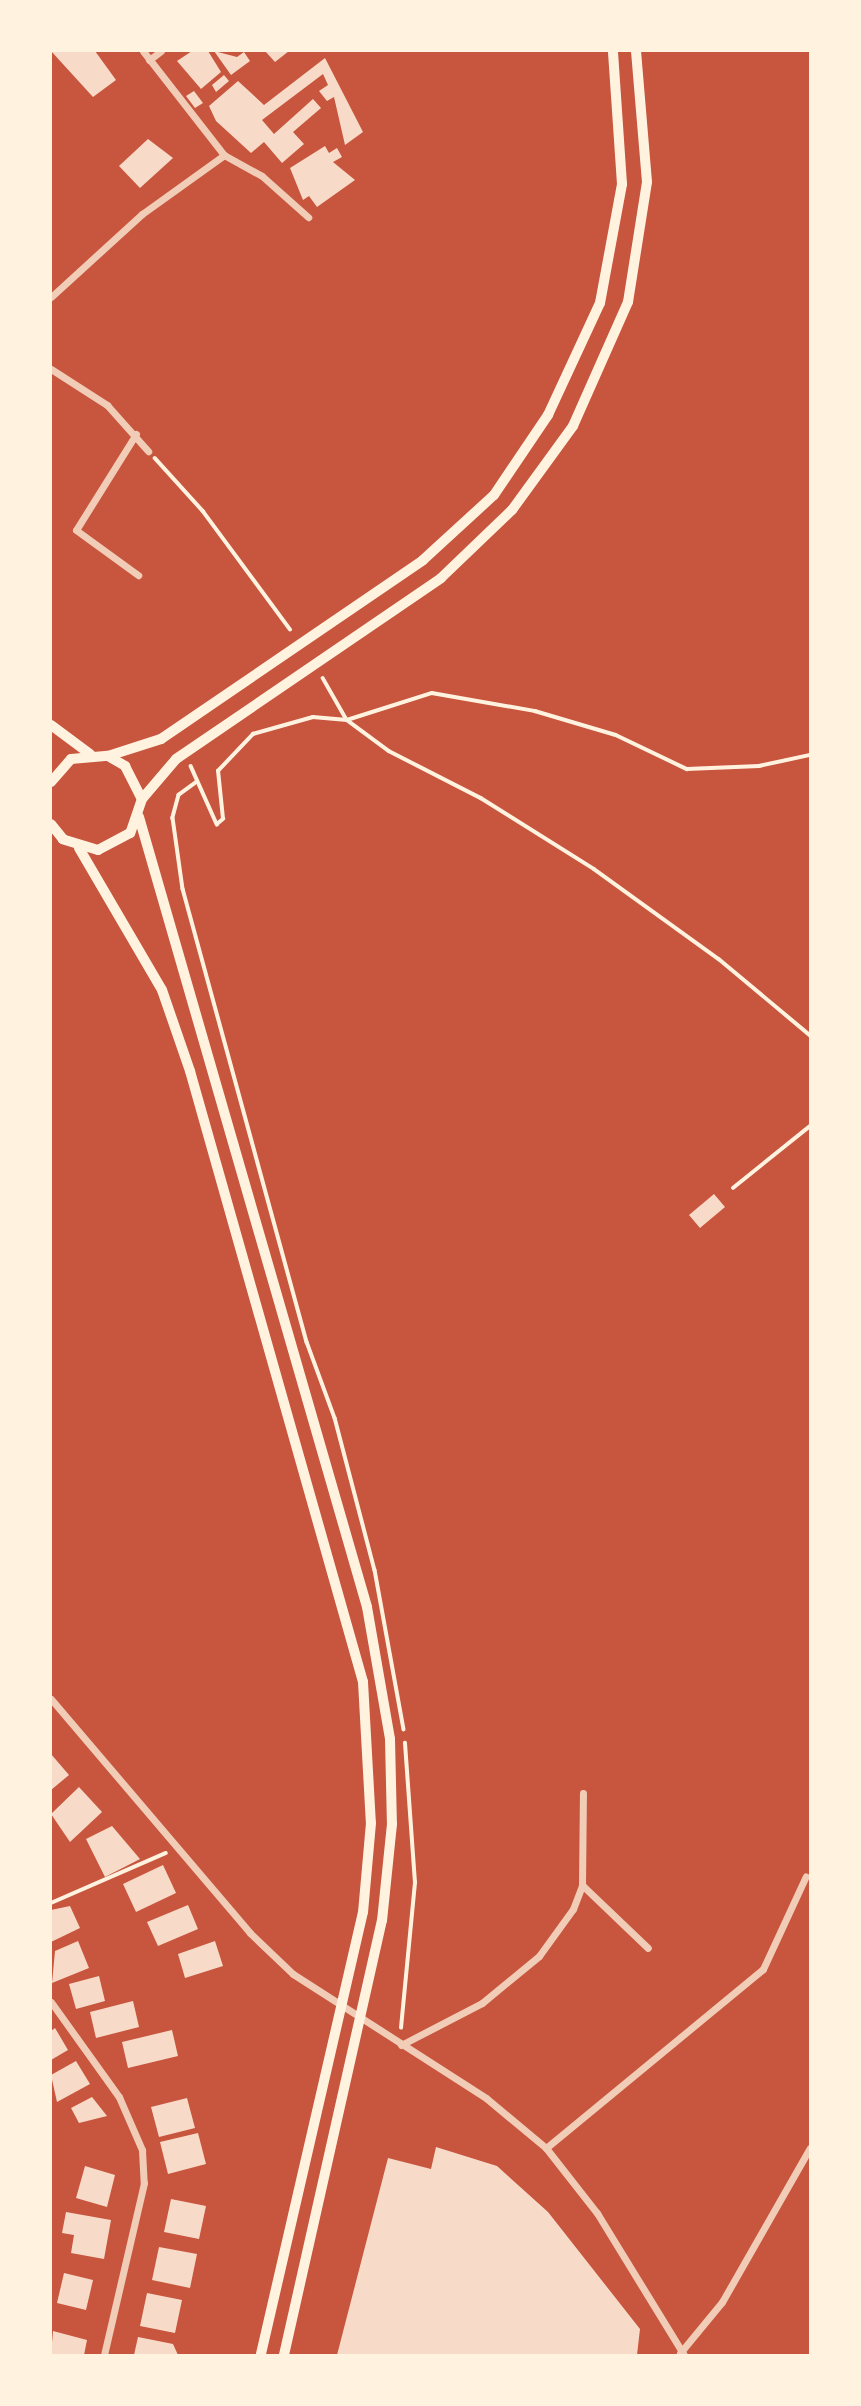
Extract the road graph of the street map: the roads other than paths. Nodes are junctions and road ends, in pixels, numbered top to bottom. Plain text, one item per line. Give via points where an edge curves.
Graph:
1 (143, 51) edge
2 (161, 51) edge
3 (613, 51) edge
4 (636, 51) edge
5 (149, 60) junction
6 (224, 155) junction
7 (307, 217) dead end
8 (51, 297) edge
9 (51, 369) edge
10 (136, 434) junction
11 (148, 451) road end
12 (138, 575) dead end
13 (51, 725) edge
14 (90, 754) junction
15 (108, 757) junction
16 (51, 782) edge
17 (142, 799) junction
18 (139, 817) junction
19 (51, 824) edge
20 (79, 848) junction
21 (51, 1699) edge
22 (583, 1793) dead end
23 (806, 1876) dead end
24 (582, 1885) junction
25 (648, 1948) dead end
26 (51, 2002) edge
27 (401, 2045) junction
28 (546, 2148) junction
29 (810, 2148) edge
30 (682, 2354) edge
31 (104, 2355) edge
32 (261, 2355) edge
33 (284, 2355) edge

1 - 5 street
2 - 5 street
3 - 15 main road via 622,184 600,303 548,415 494,495 424,560 161,739
4 - 17 main road via 647,182 628,302 573,426 512,510 441,578 176,759
5 - 6 street
6 - 7 street via 262,176
6 - 8 street via 142,214
9 - 10 street via 107,405
10 - 11 street
10 - 12 street via 76,530
13 - 14 main road
14 - 15 main road
14 - 16 main road via 72,759
15 - 17 main road via 136,780
17 - 18 main road
18 - 20 main road via 116,845
18 - 33 main road via 367,1607 390,1739 392,1824 382,1920
19 - 20 main road
20 - 32 main road via 162,990 190,1070 365,1695 371,1823 363,1912
21 - 27 street via 177,1848 293,1973
22 - 24 street
23 - 28 street via 763,1969
24 - 25 street
24 - 27 street via 573,1909 539,1956 482,2003
26 - 31 street via 119,2097 142,2150 144,2183
27 - 28 street via 486,2098
28 - 30 street via 597,2213
29 - 30 street via 722,2302

